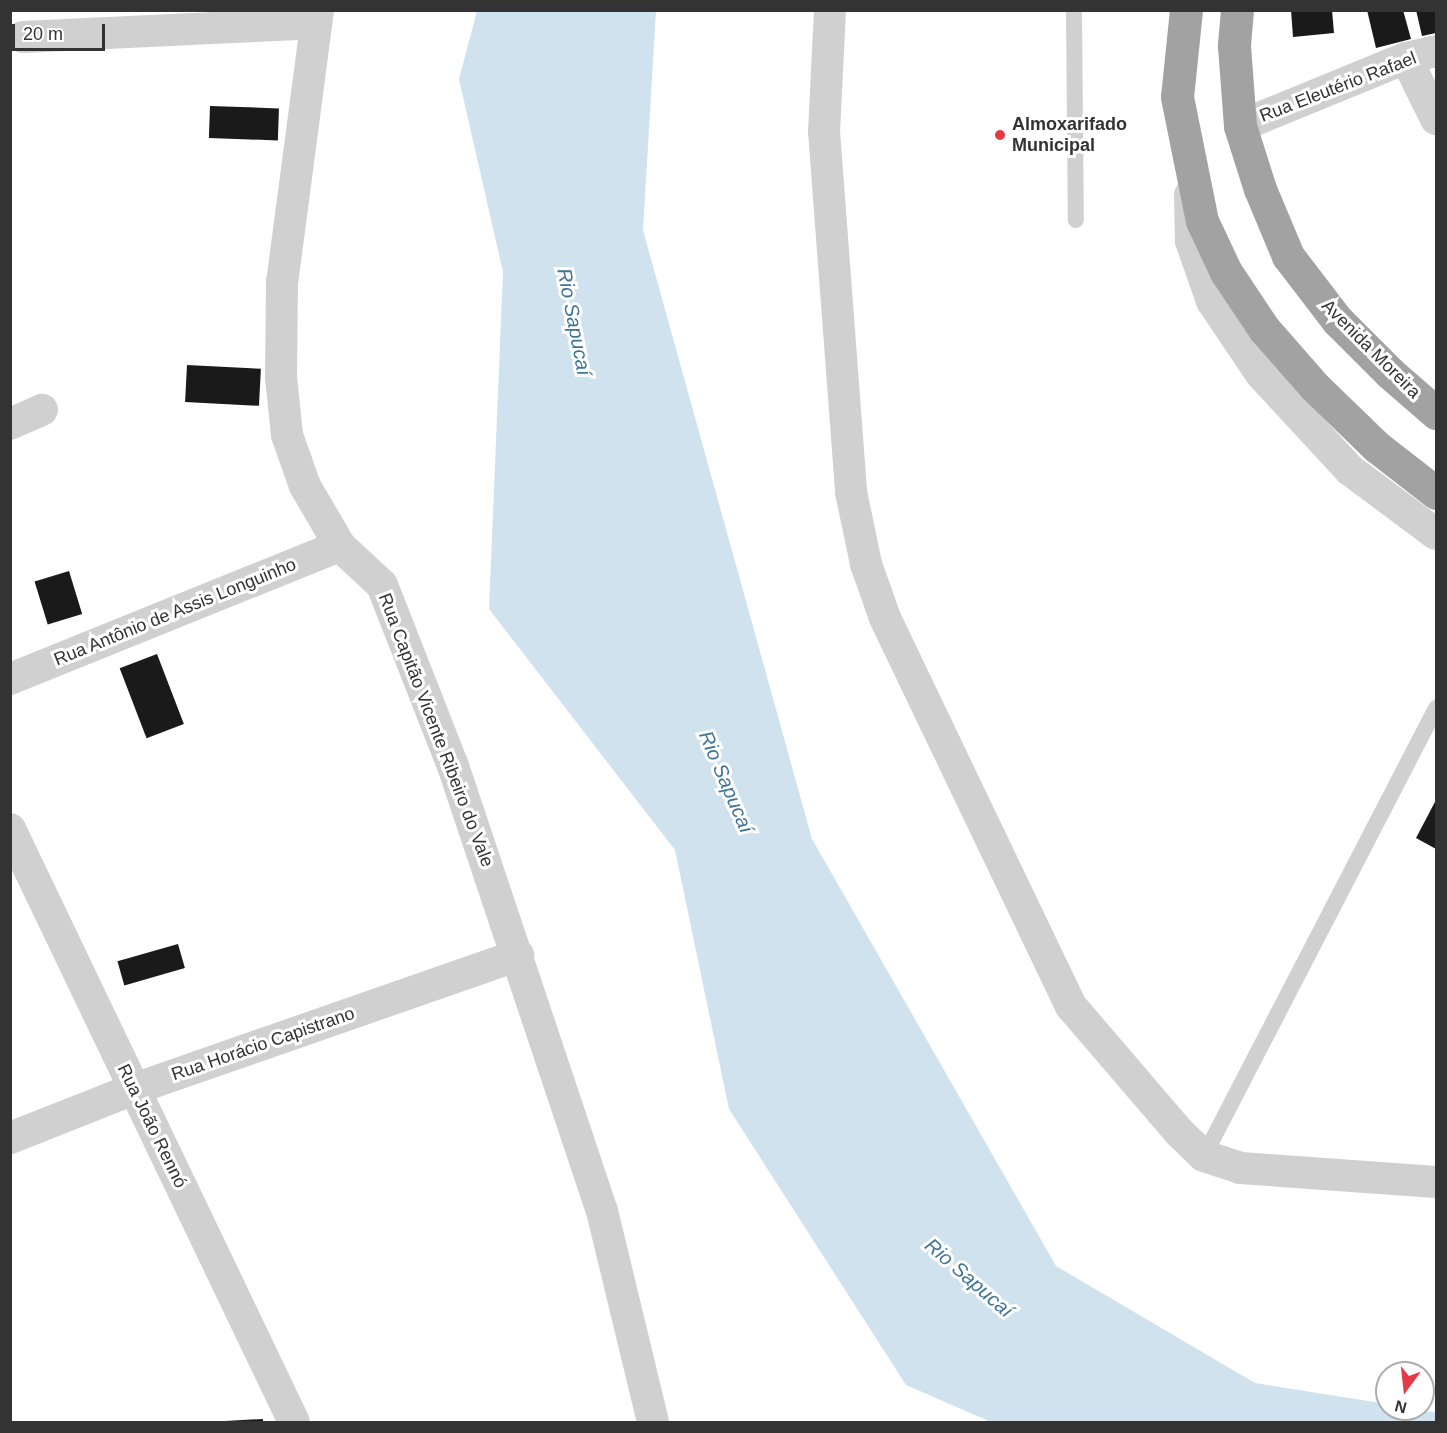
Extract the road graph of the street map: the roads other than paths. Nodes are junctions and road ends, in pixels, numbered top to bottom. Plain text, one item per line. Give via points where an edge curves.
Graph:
1 (830, 10) edge
2 (1074, 10) edge
3 (1186, 10) edge
4 (1237, 10) edge
5 (317, 17) edge
6 (23, 37) dead end
7 (1437, 51) edge
8 (1406, 58) junction
9 (1437, 119) edge
10 (1240, 126) junction
11 (1189, 158) junction
12 (1076, 220) dead end
13 (42, 410) dead end
14 (1437, 413) edge
15 (10, 424) edge
16 (1437, 493) edge
17 (1437, 534) edge
18 (340, 546) junction
19 (10, 679) edge
20 (1437, 708) edge
21 (10, 829) edge
22 (518, 955) junction
23 (134, 1089) junction
24 (10, 1138) edge
25 (1204, 1156) junction
26 (1437, 1182) edge
27 (294, 1422) edge
28 (653, 1422) edge

1 - 25 street via 824,131 851,492 866,564 885,618 1071,1006
2 - 12 lane
3 - 11 highway via 1177,97
4 - 10 highway, Avenida Moreira via 1234,46
5 - 6 street
5 - 18 street, Rua Capitão Vicente Ribeiro do Vale via 282,282 281,377 287,435 305,486
7 - 8 street, Rua Eleutério Rafael
8 - 9 street
8 - 10 street, Rua Eleutério Rafael
10 - 14 highway, Avenida Moreira via 1260,189 1288,256 1337,320
11 - 16 highway via 1202,221 1226,272 1264,328 1315,387 1377,447
11 - 17 street via 1191,241 1212,301 1262,374 1350,470
13 - 15 street
18 - 19 street, Rua Antônio de Assis Longuinho
18 - 22 street, Rua Capitão Vicente Ribeiro do Vale via 382,585 453,766
20 - 25 lane
21 - 23 street, Rua João Rennó
22 - 23 street, Rua Horácio Capistrano
22 - 28 street, Rua Capitão Vicente Ribeiro do Vale via 602,1211
23 - 24 street, Rua Horácio Capistrano
23 - 27 street, Rua João Rennó
25 - 26 street via 1240,1168

